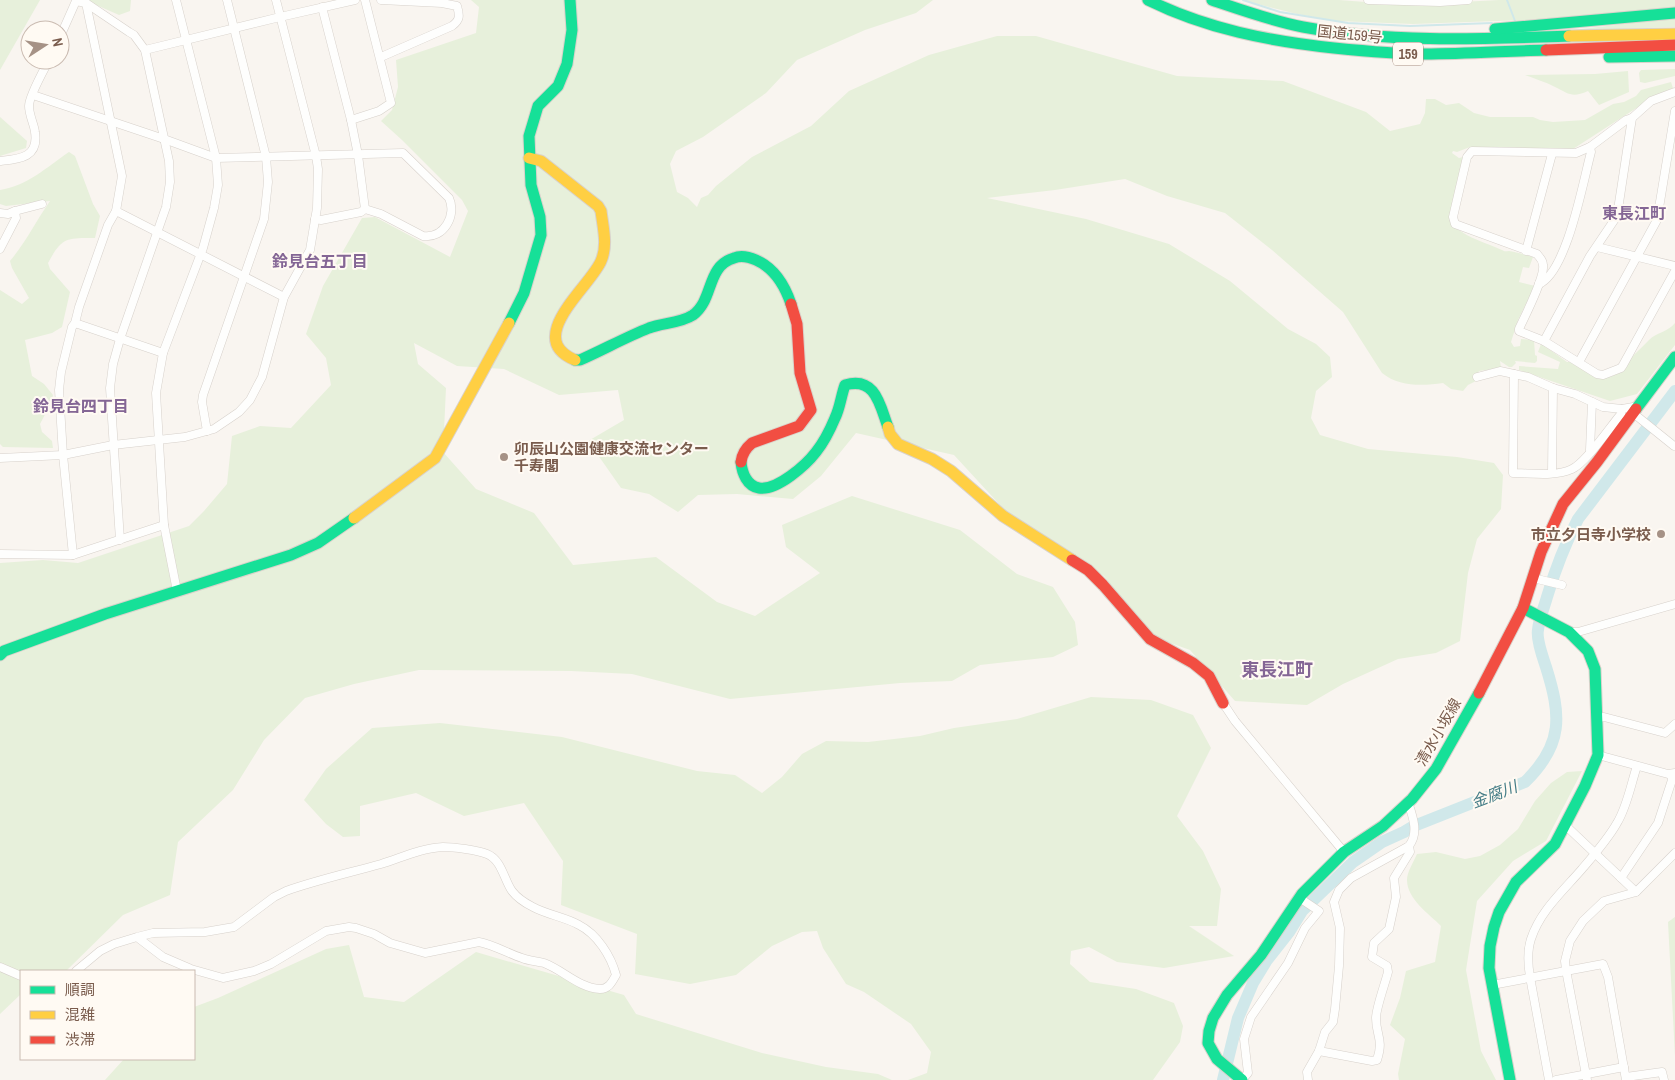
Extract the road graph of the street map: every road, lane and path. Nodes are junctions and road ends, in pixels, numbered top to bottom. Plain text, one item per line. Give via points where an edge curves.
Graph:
1 (176, 0) edge
2 (227, 0) edge
3 (276, 0) edge
4 (355, 0) edge
5 (365, 0) edge
6 (381, 0) edge
7 (570, 0) edge
8 (1148, 0) edge
9 (1212, 0) edge
10 (1368, 0) edge
11 (1468, 0) edge
12 (86, 3) junction
13 (322, 8) junction
14 (1675, 13) edge
15 (280, 17) junction
16 (68, 20) edge
17 (234, 28) junction
18 (1353, 34) junction
19 (1675, 34) edge
20 (186, 40) junction
21 (1675, 45) edge
22 (145, 50) junction
23 (1427, 54) junction
24 (381, 56) junction
25 (1675, 56) edge
26 (44, 70) edge
27 (1675, 92) edge
28 (33, 95) junction
29 (1675, 111) edge
30 (1632, 118) junction
31 (351, 120) junction
32 (110, 122) junction
33 (164, 139) junction
34 (1590, 147) junction
35 (1552, 154) junction
36 (358, 155) junction
37 (316, 156) junction
38 (266, 157) junction
39 (216, 158) junction
40 (529, 158) junction
41 (0, 161) edge
42 (42, 204) dead end
43 (365, 209) junction
44 (15, 211) junction
45 (116, 211) junction
46 (0, 213) edge
47 (315, 219) junction
48 (158, 233) junction
49 (1597, 247) junction
50 (0, 248) edge
51 (1526, 251) junction
52 (200, 255) junction
53 (1637, 256) junction
54 (1675, 266) edge
55 (1675, 271) edge
56 (243, 276) junction
57 (1539, 284) junction
58 (284, 297) junction
59 (75, 323) junction
60 (120, 339) junction
61 (1544, 341) junction
62 (164, 354) junction
63 (1675, 358) edge
64 (1579, 362) junction
65 (1514, 374) junction
66 (1477, 377) dead end
67 (1553, 388) junction
68 (1592, 402) junction
69 (1622, 409) junction
70 (1636, 409) junction
71 (207, 431) junction
72 (159, 440) junction
73 (113, 445) junction
74 (1674, 446) edge
75 (1590, 451) junction
76 (63, 455) junction
77 (0, 458) edge
78 (1552, 473) junction
79 (164, 525) junction
80 (120, 540) junction
81 (0, 554) edge
82 (73, 556) junction
83 (1536, 579) junction
84 (1562, 585) dead end
85 (177, 592) junction
86 (1675, 604) edge
87 (1528, 610) junction
88 (1565, 630) junction
89 (0, 655) edge
90 (1224, 703) joint
91 (1597, 718) junction
92 (1675, 724) edge
93 (1598, 754) junction
94 (1637, 766) junction
95 (1673, 773) edge
96 (1408, 802) junction
97 (1565, 825) junction
98 (1411, 844) junction
99 (1344, 852) junction
100 (1594, 853) junction
101 (1675, 853) edge
102 (1621, 878) junction
103 (1636, 892) junction
104 (1302, 896) junction
105 (137, 937) junction
106 (0, 967) edge
107 (77, 970) edge
108 (195, 970) edge
109 (195, 970) edge
110 (1566, 970) junction
111 (20, 976) edge
112 (1530, 977) junction
113 (1492, 985) junction
114 (1319, 1051) junction
115 (1624, 1067) junction
116 (1586, 1077) edge
117 (1626, 1078) edge
118 (1241, 1079) edge
119 (1308, 1080) edge
120 (1510, 1080) edge
121 (1549, 1080) edge
122 (1556, 1080) edge
123 (1664, 1080) edge

1 - 20 street
2 - 17 street
3 - 15 street
4 - 13 street
5 - 24 street
6 - 24 street via 457,6 460,16 452,26
7 - 40 main road via 572,30 566,64 558,86 538,106 529,136
8 - 23 main road, 国道159号 / 159 via 1194,20 1265,39 1358,51
9 - 18 main road, 国道159号 / 159 via 1284,23
10 - 11 street
12 - 16 street via 76,1
12 - 22 street via 134,35
12 - 32 street
13 - 15 street
13 - 31 street
14 - 18 main road, 159 via 1499,28
15 - 17 street
15 - 37 street
17 - 20 street
17 - 38 street
18 - 19 main road, 国道159号 / 159 via 1433,38
20 - 22 street
20 - 39 street
21 - 23 main road, 国道159号 / 159
22 - 33 street
23 - 25 main road, 159
24 - 31 street via 392,103
26 - 28 street
27 - 30 street via 1652,101
28 - 32 street
28 - 41 street via 29,105 36,133 30,154
29 - 53 street via 1658,220
30 - 34 street
30 - 49 street via 1617,216
31 - 36 street
32 - 33 street
32 - 45 street via 122,176
33 - 39 street
33 - 48 street via 170,182
34 - 35 street via 1576,153
34 - 57 street via 1568,239 1552,273
35 - 51 street
35 - 51 street via 1472,151 1464,167 1453,217 1455,224
36 - 37 street
36 - 43 street
36 - 43 street via 403,153 452,204 447,226 431,237
37 - 38 street
37 - 47 street via 318,198
38 - 39 street
38 - 56 street via 268,182 264,219
39 - 52 street via 216,200
40 - 85 main road via 541,235 530,274 524,293 435,458 318,542
40 - 90 main road via 541,161 559,174 601,211 604,251 600,265 558,323 555,337 563,352 578,360 600,353 654,326 692,316 700,309 715,270 728,260 744,256 761,262 771,268 783,286 796,318 798,365 811,410 799,426 756,441 742,454 742,470 752,486 776,485 799,469 817,451 834,422 845,385 854,382 864,384 875,393 890,434 898,444 951,471 1003,516 1088,570 1150,639 1192,662 1209,676
42 - 44 street
43 - 47 street
44 - 46 street
44 - 50 street via 16,218
45 - 48 street
45 - 59 street via 108,225
47 - 58 street via 310,250
48 - 52 street
48 - 60 street
49 - 53 street
49 - 61 street
51 - 57 street via 1537,254 1543,262
52 - 56 street
52 - 62 street
53 - 54 street
53 - 64 street
55 - 64 street via 1621,368 1603,375
56 - 58 street
56 - 71 street via 202,395
57 - 61 street via 1519,329
58 - 71 street via 265,370 250,400 239,412
59 - 60 street
59 - 76 street via 59,390
60 - 62 street
60 - 73 street via 110,388
61 - 64 street
62 - 72 street via 156,393
63 - 70 main road, 清水小坂線
65 - 66 street via 1500,371
65 - 67 street
65 - 78 street via 1513,473
67 - 68 street
67 - 78 street
68 - 69 street
68 - 75 street
69 - 70 street
69 - 75 street
70 - 74 street
70 - 83 main road, 清水小坂線 via 1562,504 1541,552
71 - 72 street
72 - 73 street
72 - 79 street
73 - 76 street
73 - 80 street
75 - 78 street via 1573,469
76 - 77 street
76 - 82 street
79 - 80 street
79 - 85 street
80 - 82 street
81 - 82 street
83 - 84 street
83 - 87 main road, 清水小坂線
85 - 89 main road via 105,614
86 - 88 street via 1578,632
87 - 88 main road
87 - 96 main road, 清水小坂線 via 1436,769
88 - 91 main road via 1588,651 1595,669
90 - 99 street via 1235,721
91 - 92 street via 1665,733
91 - 93 main road
93 - 94 street
93 - 97 main road
94 - 95 street
94 - 100 street via 1622,814
95 - 102 street via 1658,823
96 - 98 street via 1414,820 1415,836
96 - 99 main road, 清水小坂線 via 1383,826
97 - 100 street
97 - 113 main road via 1555,844 1516,882 1499,912 1490,946
98 - 114 street via 1351,878 1339,890 1334,902 1340,928 1335,1009 1333,1022 1325,1032
98 - 114 street via 1410,852 1394,878 1396,897 1389,929 1372,948 1372,957 1387,966 1388,972 1376,1018 1381,1042 1377,1060
99 - 104 main road, 清水小坂線
100 - 102 street
100 - 112 street via 1538,922 1530,941
101 - 103 street
102 - 103 street
103 - 110 street via 1604,901 1583,920 1570,941
104 - 118 street via 1319,911 1305,928 1288,963 1251,1018 1244,1039 1248,1072
104 - 118 main road, 清水小坂線 via 1213,1018 1208,1043 1217,1059
105 - 107 street via 100,951
105 - 108 street via 163,957
105 - 109 street via 234,927 286,891 442,847 488,854 496,861 520,900 591,932 614,964 616,975 611,984 601,989 586,986 545,963 479,942 425,954 349,927 326,931 254,971 223,978
106 - 111 street
110 - 112 street
110 - 115 street via 1603,964
110 - 116 street
112 - 113 street
112 - 121 street
113 - 120 main road
114 - 119 street via 1307,1072
115 - 116 street
115 - 117 street
116 - 122 street
117 - 123 street via 1662,1072

